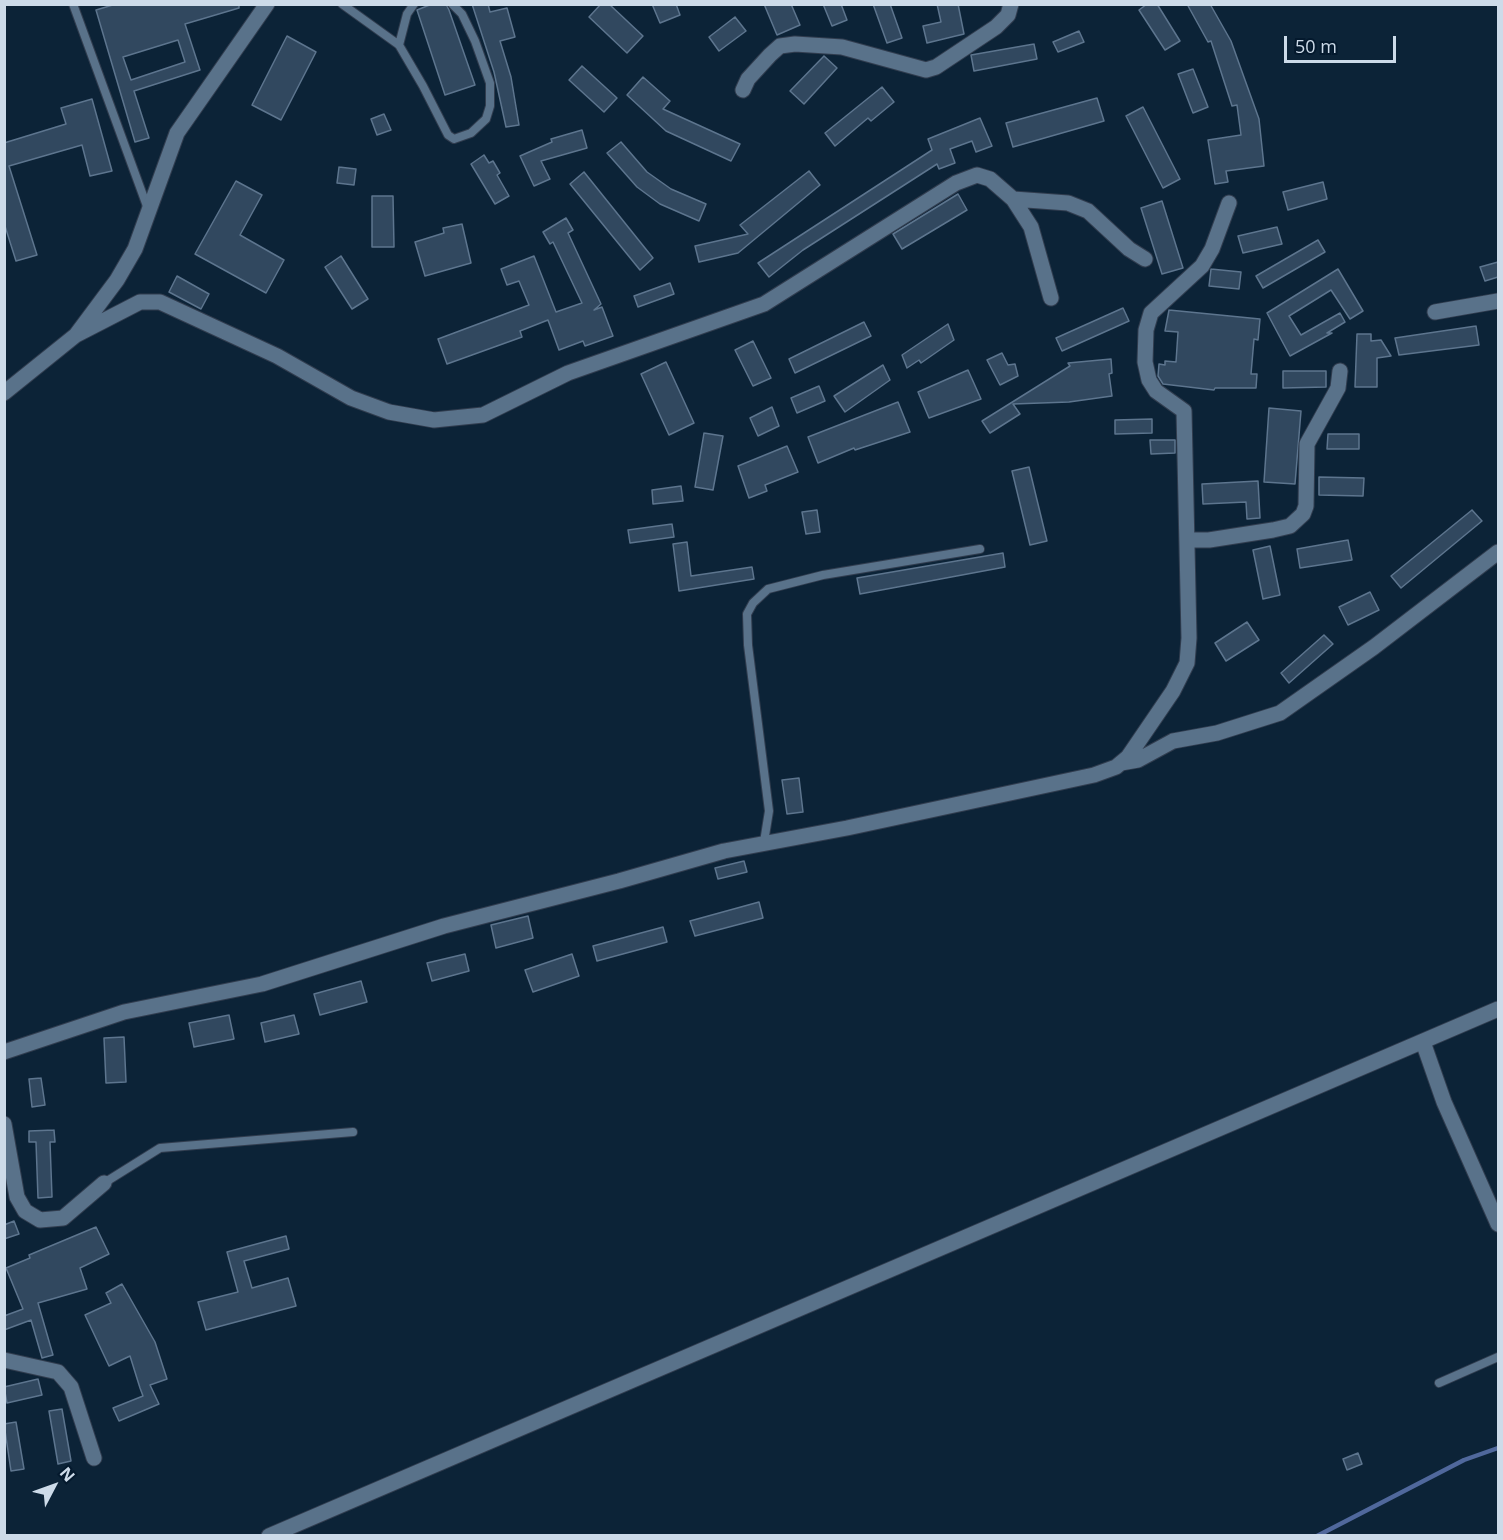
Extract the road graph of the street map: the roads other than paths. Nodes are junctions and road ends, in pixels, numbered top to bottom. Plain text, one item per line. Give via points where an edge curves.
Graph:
1 (73, 4) edge
2 (267, 4) edge
3 (342, 4) edge
4 (414, 4) edge
5 (452, 4) edge
6 (1011, 4) edge
7 (399, 45) junction
8 (743, 90) dead end
9 (1013, 199) junction
10 (1229, 203) dead end
11 (148, 210) junction
12 (1145, 259) dead end
13 (1051, 298) dead end
14 (1498, 301) edge
15 (1435, 312) dead end
16 (76, 335) junction
17 (1340, 371) dead end
18 (4, 393) edge
19 (1189, 540) junction
20 (980, 549) dead end
21 (1498, 552) edge
22 (1121, 763) junction
23 (764, 842) junction
24 (1498, 1010) edge
25 (1423, 1042) junction
26 (4, 1052) edge
27 (4, 1124) edge
28 (353, 1132) dead end
29 (104, 1183) joint
30 (1498, 1224) edge
31 (1498, 1357) edge
32 (4, 1360) edge
33 (1439, 1383) dead end
34 (94, 1458) dead end
35 (269, 1536) edge

1 - 11 lane
2 - 11 street via 177,134
3 - 7 lane
4 - 7 lane via 407,14
5 - 7 lane via 462,14 475,41 490,83 486,119 471,133 454,139 448,135
6 - 8 street via 1008,15 996,27 936,67 926,70 842,47 795,44 780,46 748,79
9 - 12 street via 1068,203 1088,212
9 - 13 street via 1031,227
9 - 16 street via 990,179 976,175 956,183 764,304 618,354 568,373 483,415 461,419 434,420 389,412 351,398 277,356 159,302 140,302
10 - 19 street via 1202,266 1151,313 1146,330 1149,380 1156,392 1184,411
11 - 16 street via 135,249
14 - 15 street
16 - 18 street
17 - 19 street via 1338,388 1306,444 1303,514 1290,526 1274,530
19 - 22 street via 1187,663 1173,692
20 - 23 lane via 823,575 768,589 753,603 747,614 748,645 770,811
21 - 22 street via 1280,713 1217,733 1173,741 1138,760
22 - 23 street via 1094,775
23 - 26 street via 444,926 262,984 124,1012
24 - 25 street
25 - 30 street via 1444,1102
25 - 35 street
27 - 29 street via 17,1197 25,1211 40,1220 63,1218
28 - 29 lane via 160,1148
31 - 33 lane
32 - 34 street via 58,1372 71,1387

